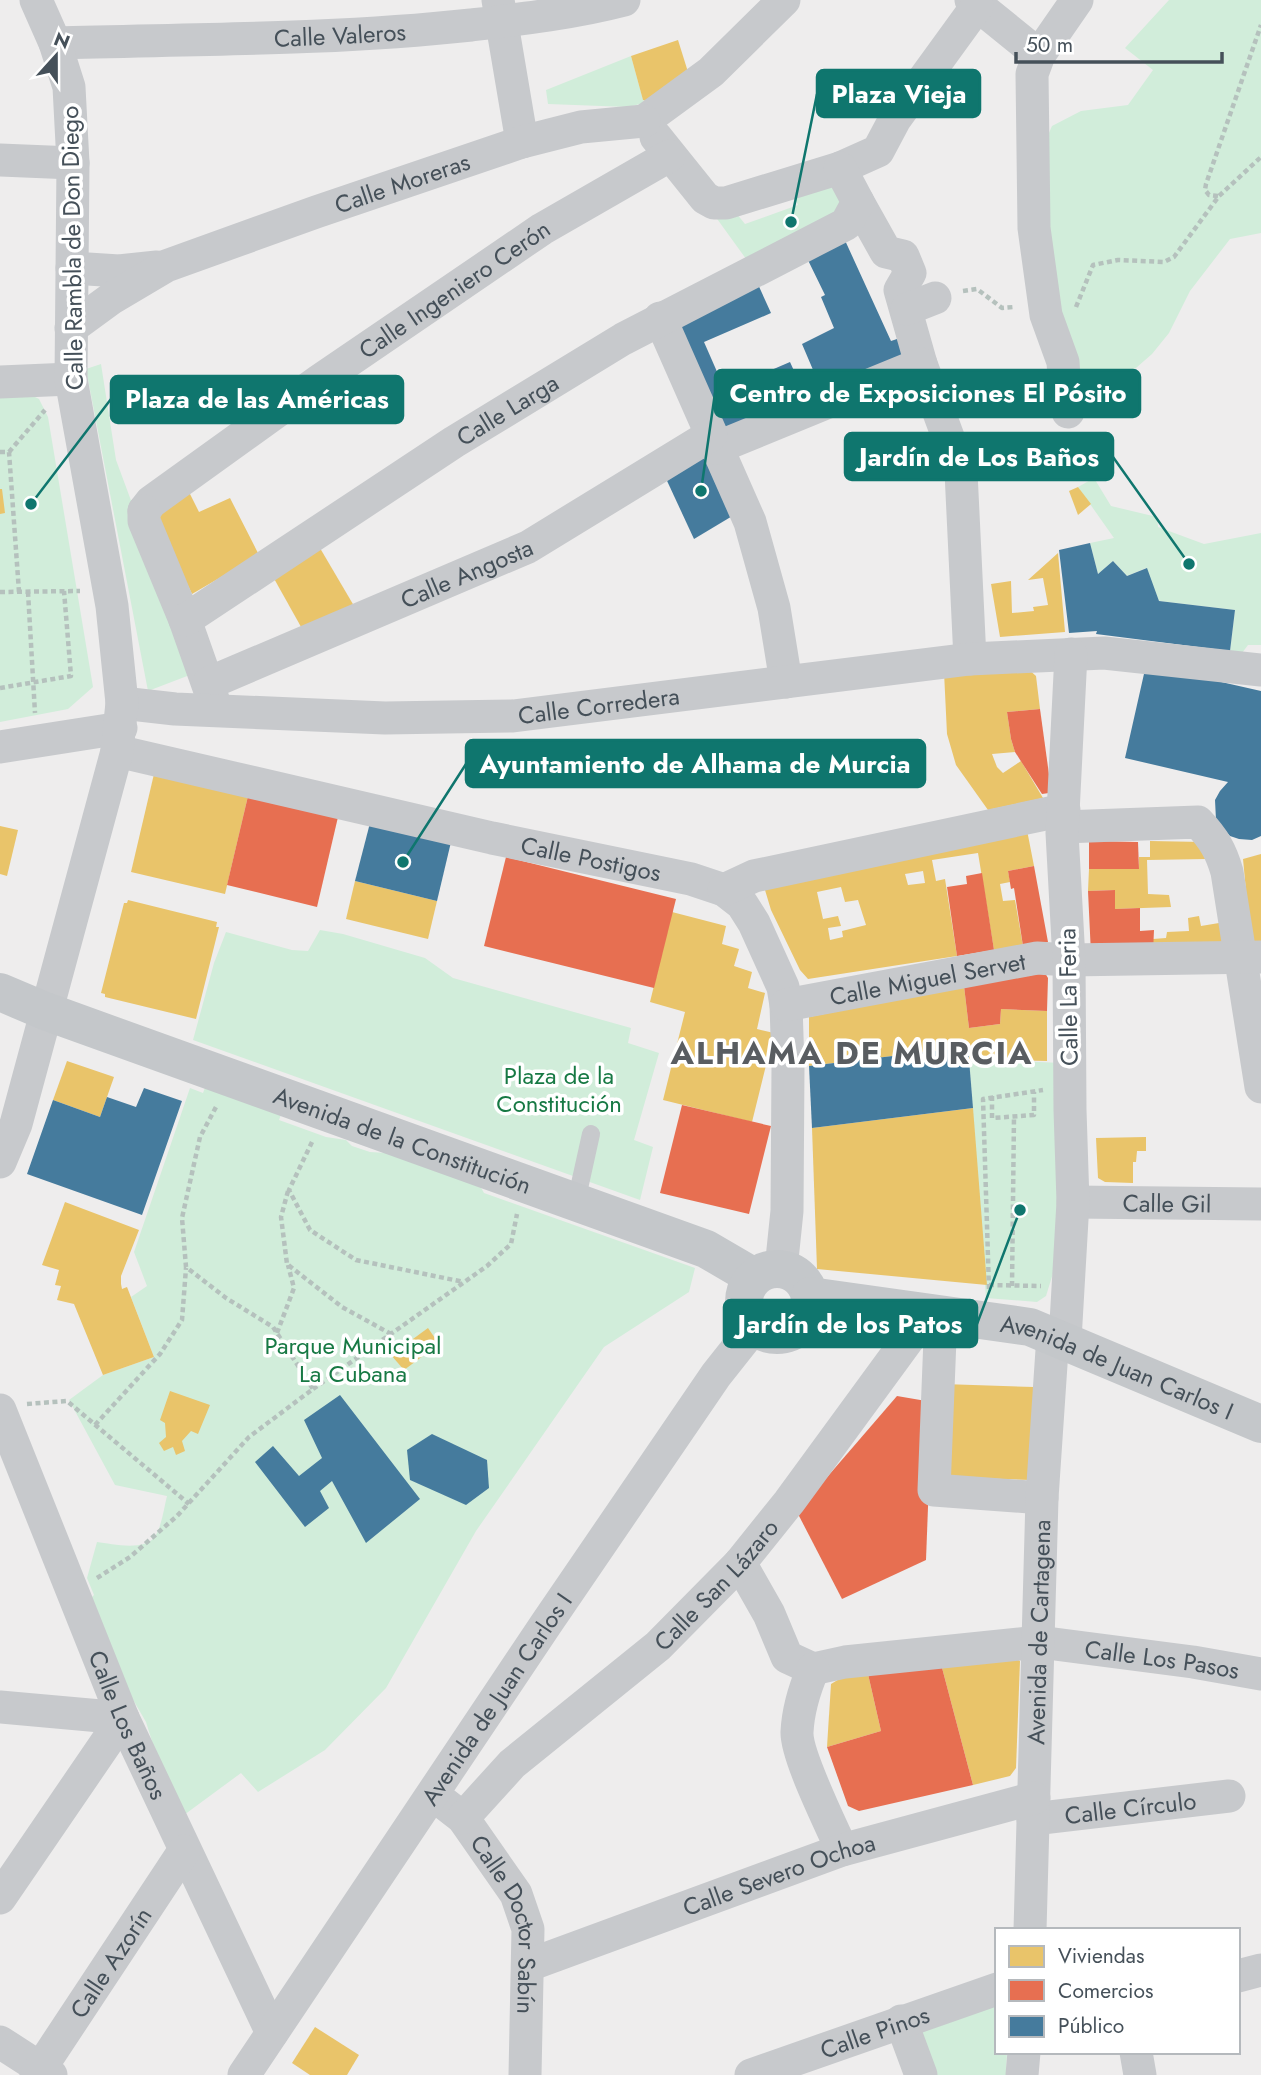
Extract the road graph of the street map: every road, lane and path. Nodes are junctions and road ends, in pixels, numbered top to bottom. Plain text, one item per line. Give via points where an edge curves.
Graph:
1 (36, 0) edge
2 (624, 0) edge
3 (784, 0) edge
4 (1077, 0) edge
5 (974, 3) edge
6 (500, 11) edge
7 (1261, 25) edge
8 (55, 43) junction
9 (1039, 55) junction
10 (644, 121) junction
11 (522, 142) junction
12 (669, 156) junction
13 (1261, 157) edge
14 (0, 160) edge
15 (73, 163) junction
16 (840, 168) junction
17 (1219, 196) junction
18 (852, 213) junction
19 (166, 266) junction
20 (72, 268) junction
21 (918, 311) junction
22 (1046, 315) junction
23 (660, 318) junction
24 (71, 328) junction
25 (921, 364) junction
26 (71, 379) junction
27 (0, 382) edge
28 (1068, 412) joint
29 (714, 442) junction
30 (0, 452) edge
31 (9, 452) junction
32 (961, 472) junction
33 (144, 510) junction
34 (95, 520) junction
35 (64, 591) junction
36 (109, 591) junction
37 (0, 592) edge
38 (19, 592) junction
39 (29, 592) junction
40 (185, 620) junction
41 (1072, 654) junction
42 (970, 659) junction
43 (1261, 670) edge
44 (33, 682) junction
45 (786, 682) junction
46 (0, 688) edge
47 (213, 697) junction
48 (175, 709) junction
49 (120, 727) junction
50 (37, 741) junction
51 (0, 747) edge
52 (170, 763) junction
53 (1063, 819) junction
54 (724, 890) junction
55 (1251, 958) edge
56 (1069, 960) junction
57 (0, 992) edge
58 (786, 1005) junction
59 (45, 1011) junction
60 (232, 1078) junction
61 (1069, 1087) junction
62 (1261, 1087) edge
63 (1034, 1091) junction
64 (992, 1096) junction
65 (324, 1111) junction
66 (1014, 1116) junction
67 (591, 1133) dead end
68 (0, 1161) edge
69 (518, 1181) junction
70 (289, 1190) junction
71 (576, 1202) junction
72 (1073, 1202) junction
73 (1261, 1204) edge
74 (287, 1264) junction
75 (186, 1267) junction
76 (768, 1273) junction
77 (464, 1282) junction
78 (1012, 1286) junction
79 (1043, 1286) dead end
80 (988, 1303) junction
81 (807, 1310) junction
82 (934, 1312) junction
83 (754, 1327) junction
84 (277, 1333) junction
85 (391, 1334) junction
86 (1059, 1337) junction
87 (313, 1389) junction
88 (7, 1408) edge
89 (1261, 1423) edge
90 (95, 1425) junction
91 (1042, 1498) junction
92 (189, 1504) junction
93 (740, 1563) junction
94 (73, 1594) junction
95 (1039, 1642) junction
96 (813, 1669) junction
97 (1261, 1674) edge
98 (0, 1707) edge
99 (122, 1718) junction
100 (432, 1794) junction
101 (1228, 1796) dead end
102 (1033, 1809) junction
103 (463, 1818) junction
104 (842, 1850) junction
105 (184, 1851) junction
106 (0, 1898) edge
107 (1030, 1928) edge
108 (529, 1965) junction
109 (1261, 1970) edge
110 (1240, 1975) edge
111 (995, 1990) edge
112 (901, 2021) junction
113 (272, 2033) junction
114 (0, 2042) edge
115 (1024, 2054) edge
116 (1136, 2054) edge
117 (42, 2073) edge
118 (244, 2075) edge
119 (525, 2075) edge
120 (751, 2075) edge
121 (921, 2075) edge
122 (1022, 2075) edge
123 (1140, 2075) edge

1 - 8 street, Calle Rambla de Don Diego
2 - 6 street, Calle Valeros via 602,6
3 - 10 street via 711,72
4 - 9 street
5 - 9 street
5 - 16 street via 878,151
6 - 8 street, Calle Valeros via 411,31
6 - 11 street
7 - 17 path via 1206,184 1209,195
8 - 15 street, Calle Rambla de Don Diego via 69,87
9 - 22 street via 1032,74 1034,229
10 - 11 street, Calle Moreras via 581,127
10 - 12 street
11 - 19 street, Calle Moreras
12 - 16 street via 714,203
12 - 33 street, Calle Ingeniero Cerón via 542,229 319,381
13 - 17 path
14 - 15 street
15 - 20 street, Calle Rambla de Don Diego
16 - 18 street
17 - 22 path via 1174,257 1164,262 1118,260 1093,265 1075,309
18 - 21 street via 886,252 903,256 910,273 900,290
18 - 23 street, Calle Larga
19 - 20 street, Calle Moreras via 119,271
19 - 24 street, Calle Moreras
20 - 24 street, Calle Rambla de Don Diego
21 - 22 path via 977,289 1002,308 1019,306
21 - 25 street
22 - 28 street via 1063,362
23 - 29 street
23 - 40 street, Calle Larga via 454,442
24 - 26 street, Calle Rambla de Don Diego
25 - 29 street, Calle Angosta
25 - 32 street
26 - 27 street
26 - 31 path
26 - 34 street, Calle Rambla de Don Diego
28 - 32 path via 1056,430
29 - 45 street via 750,522 774,608
29 - 47 street, Calle Angosta via 528,547
30 - 31 path
31 - 38 path
32 - 42 street
33 - 34 street
33 - 40 street via 144,521
34 - 36 street, Calle Rambla de Don Diego
35 - 36 path
35 - 39 path
35 - 44 path via 71,676
36 - 49 street, Calle Rambla de Don Diego
37 - 38 path
38 - 39 path
39 - 44 path
40 - 47 street
41 - 42 street, Calle Corredera
41 - 43 street, Calle Corredera via 1104,653
41 - 53 street, Calle La Feria
42 - 45 street, Calle Corredera
44 - 46 path
44 - 50 path
45 - 47 street, Calle Corredera via 513,716 385,718
47 - 48 street, Calle Corredera
48 - 49 street, Calle Corredera
48 - 52 street
49 - 50 street
49 - 52 street, Calle Postigos
49 - 59 street
50 - 51 street
52 - 54 street, Calle Postigos
53 - 54 street via 754,876
53 - 55 street via 1198,822 1220,850
53 - 56 street, Calle La Feria
54 - 58 street via 742,904 754,923 783,987
55 - 56 street, Calle Miguel Servet
55 - 62 street
56 - 58 street, Calle Miguel Servet via 1037,958
56 - 61 street, Calle La Feria
57 - 59 main road, Avenida de la Constitución
58 - 76 street via 787,1211
59 - 60 main road, Avenida de la Constitución
59 - 68 street via 16,1124
60 - 65 main road, Avenida de la Constitución
60 - 75 path via 200,1137 182,1218
61 - 63 path
61 - 72 street, Calle La Feria
63 - 64 path
63 - 66 path via 1034,1115
64 - 66 path via 992,1118
64 - 80 path via 983,1099
65 - 69 main road, Avenida de la Constitución
65 - 70 path
66 - 78 path
67 - 71 lane
69 - 71 main road, Avenida de la Constitución
69 - 77 path via 511,1244
70 - 74 path via 281,1217
70 - 77 path via 310,1230 356,1259
71 - 76 main road, Avenida de la Constitución
72 - 73 street, Calle Gil
72 - 86 street, Calle La Feria
74 - 84 path via 294,1288
74 - 85 path via 342,1307
75 - 84 path
75 - 90 path via 182,1320 160,1354
76 - 81 main road via 797,1275 803,1281
76 - 83 main road via 748,1286 744,1296 747,1318
77 - 85 path
78 - 79 path
78 - 80 path
80 - 82 main road, Avenida de Juan Carlos I
80 - 86 main road, Avenida de Juan Carlos I via 1030,1327
81 - 82 main road, Avenida de Juan Carlos I
81 - 83 main road via 785,1335 763,1333
82 - 91 street via 934,1490
82 - 93 street, Calle San Lázaro
83 - 100 street, Avenida de Juan Carlos I via 716,1375
84 - 87 path
85 - 87 path
86 - 89 main road, Avenida de Juan Carlos I
86 - 91 street, Avenida de Cartagena
87 - 92 path via 249,1437
88 - 90 path via 67,1401
88 - 94 street, Calle Los Baños
90 - 92 path
91 - 95 street, Avenida de Cartagena
92 - 94 path via 130,1557
93 - 96 street via 787,1657
93 - 103 street, Calle San Lázaro via 658,1646 512,1764
94 - 99 street, Calle Los Baños
95 - 96 street, Calle Los Pasos
95 - 97 street, Calle Los Pasos
95 - 102 street, Avenida de Cartagena
96 - 104 street via 797,1734
98 - 99 street
99 - 105 street, Calle Los Baños
99 - 106 street
100 - 103 street, Calle Doctor Sabín
100 - 113 street, Avenida de Juan Carlos I
101 - 102 street, Calle Círculo
102 - 104 street, Calle Severo Ochoa
102 - 107 street, Avenida de Cartagena
103 - 108 street, Calle Doctor Sabín via 516,1894 528,1929
104 - 108 street, Calle Severo Ochoa
105 - 113 street, Calle Los Baños
105 - 117 street, Calle Azorín
108 - 119 street, Calle Doctor Sabín
109 - 110 street
111 - 112 street, Calle Pinos
112 - 120 street, Calle Pinos
112 - 121 street
113 - 118 street, Avenida de Juan Carlos I
114 - 117 street
115 - 122 street
116 - 123 street

